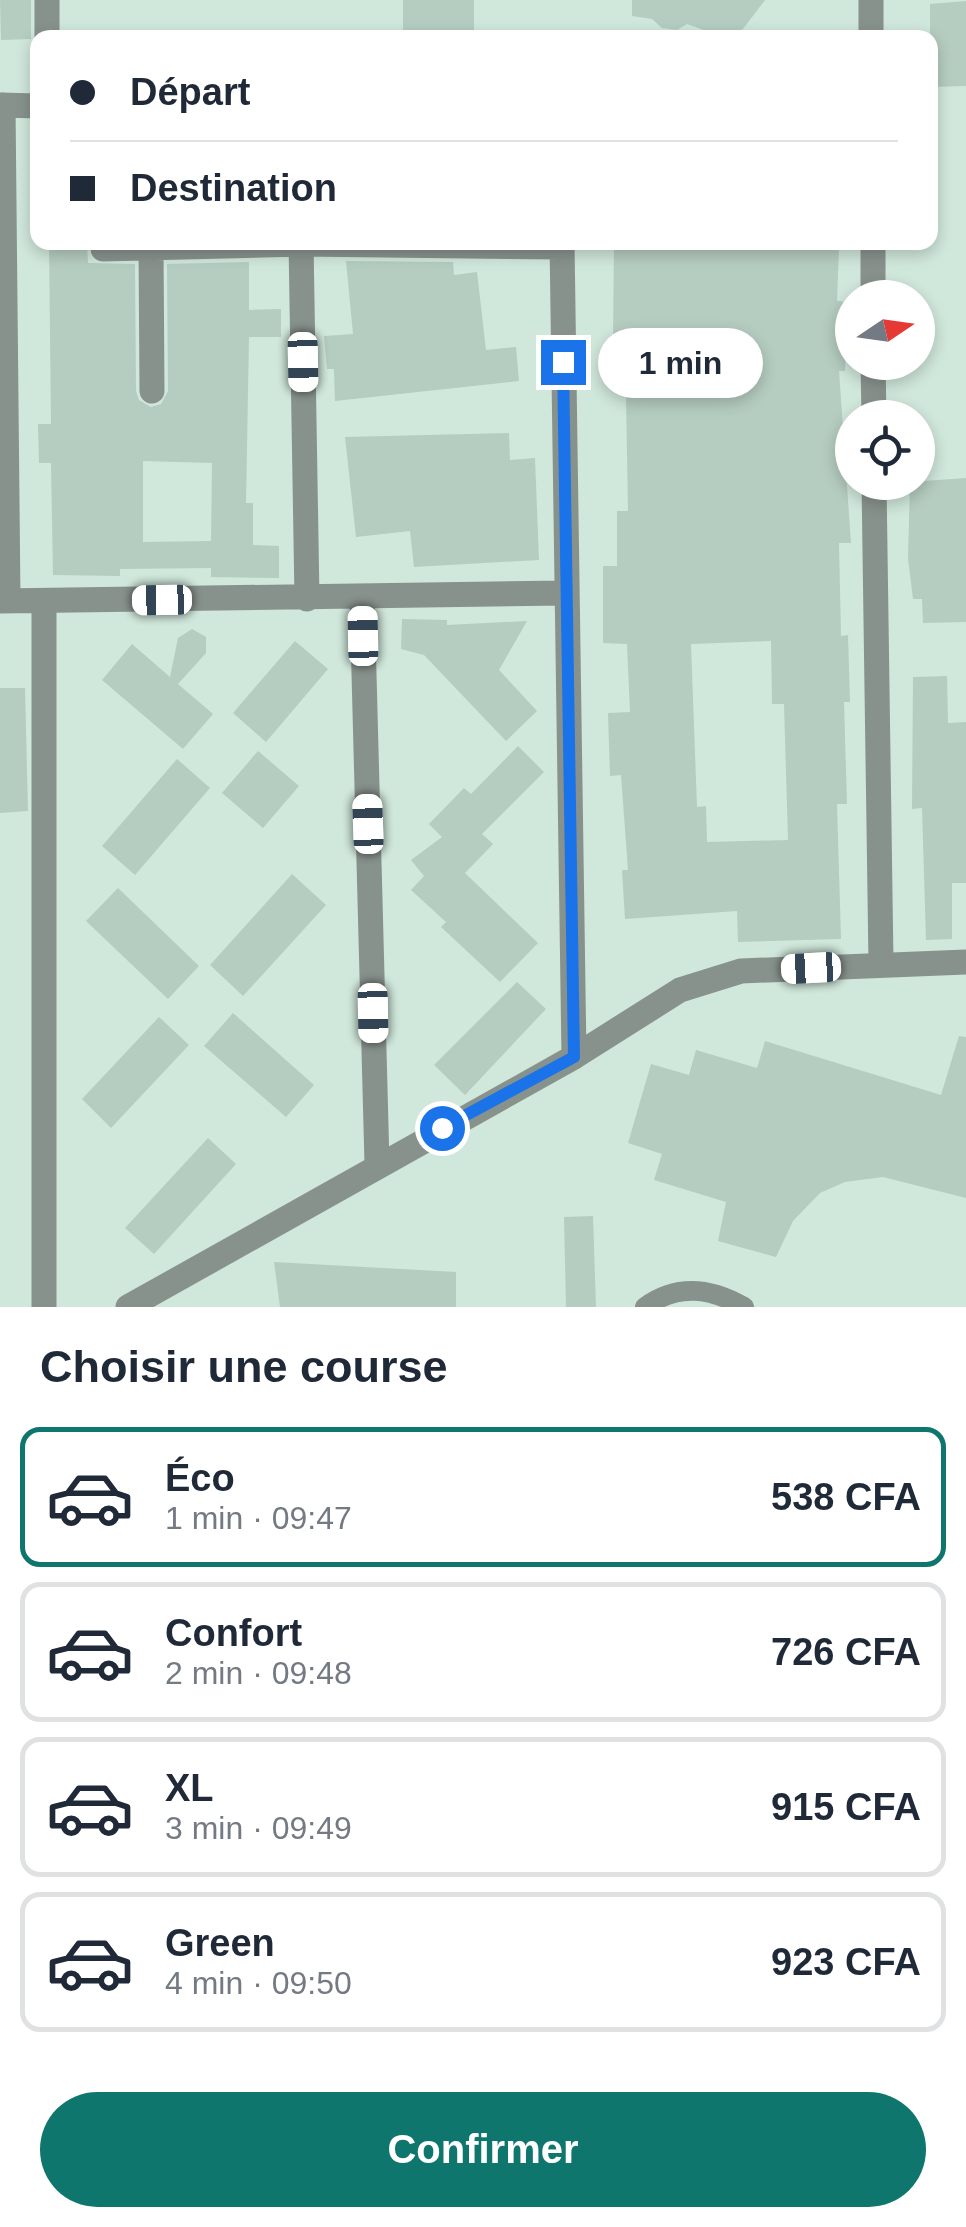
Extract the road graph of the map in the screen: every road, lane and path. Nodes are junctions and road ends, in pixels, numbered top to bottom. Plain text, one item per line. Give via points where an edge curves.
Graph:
1 (47, 0) edge
2 (871, 0) edge
3 (47, 30) edge
4 (872, 30) edge
5 (2, 105) edge
6 (30, 106) edge
7 (151, 250) edge
8 (301, 250) edge
9 (562, 250) edge
10 (873, 250) edge
11 (873, 280) edge
12 (152, 391) dead end
13 (874, 500) edge
14 (565, 593) junction
15 (362, 598) junction
16 (307, 599) junction
17 (4, 601) edge
18 (44, 602) junction
19 (966, 962) edge
20 (880, 964) junction
21 (574, 1057) junction
22 (377, 1164) junction
23 (44, 1307) edge
24 (128, 1307) edge
25 (646, 1307) edge
26 (744, 1307) edge

1 - 3 street
2 - 4 street
5 - 6 street
5 - 17 street
7 - 12 street
8 - 16 street
9 - 14 street
10 - 11 street
13 - 20 street
14 - 15 street
14 - 21 street
15 - 16 street
15 - 22 street
16 - 18 street
17 - 18 street
18 - 23 street
19 - 20 street
20 - 21 street via 716,976 680,990
21 - 22 street
22 - 24 street
25 - 26 lane via 689,1288 720,1293

